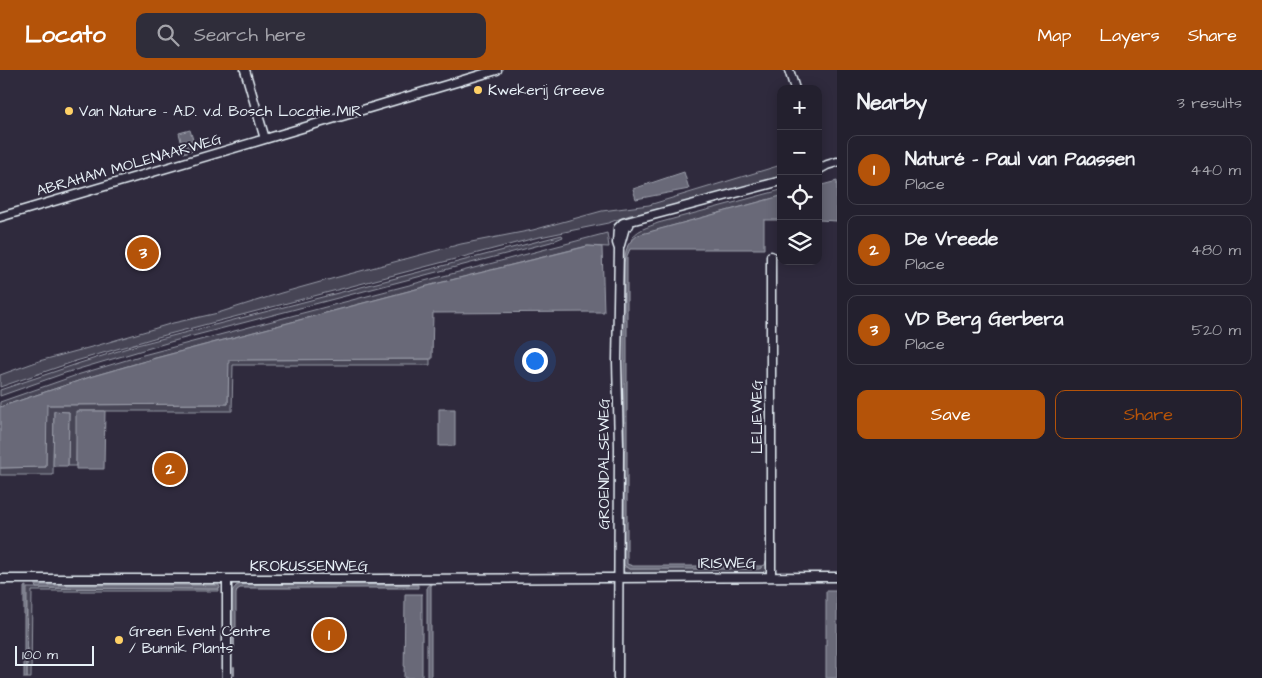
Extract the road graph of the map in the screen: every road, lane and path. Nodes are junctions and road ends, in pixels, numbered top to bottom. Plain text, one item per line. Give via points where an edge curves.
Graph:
1 (245, 70) edge
2 (497, 70) edge
3 (789, 70) edge
4 (794, 85) edge
5 (266, 139) junction
6 (837, 162) edge
7 (822, 167) edge
8 (837, 167) edge
9 (822, 169) edge
10 (777, 182) edge
11 (0, 217) edge
12 (642, 218) junction
13 (629, 225) junction
14 (618, 228) junction
15 (619, 249) junction
16 (771, 256) dead end
17 (771, 577) junction
18 (837, 577) edge
19 (618, 578) junction
20 (0, 579) edge
21 (227, 579) junction
22 (227, 678) edge
23 (618, 678) edge

1 - 5 street
2 - 5 street, ABRAHAM MOLENAARWEG
3 - 4 street
5 - 11 street, ABRAHAM MOLENAARWEG
6 - 7 street
8 - 9 street
10 - 12 street
12 - 13 street
12 - 14 street via 623,223
13 - 14 street
13 - 15 street, GROENDALSEWEG via 625,227
14 - 15 street, GROENDALSEWEG
15 - 19 street, GROENDALSEWEG
16 - 17 street, LELIEWEG
17 - 18 street, IRISWEG
17 - 19 street, IRISWEG
19 - 21 street, KROKUSSENWEG
19 - 23 street, GROENDALSEWEG
20 - 21 street, KROKUSSENWEG
21 - 22 street

